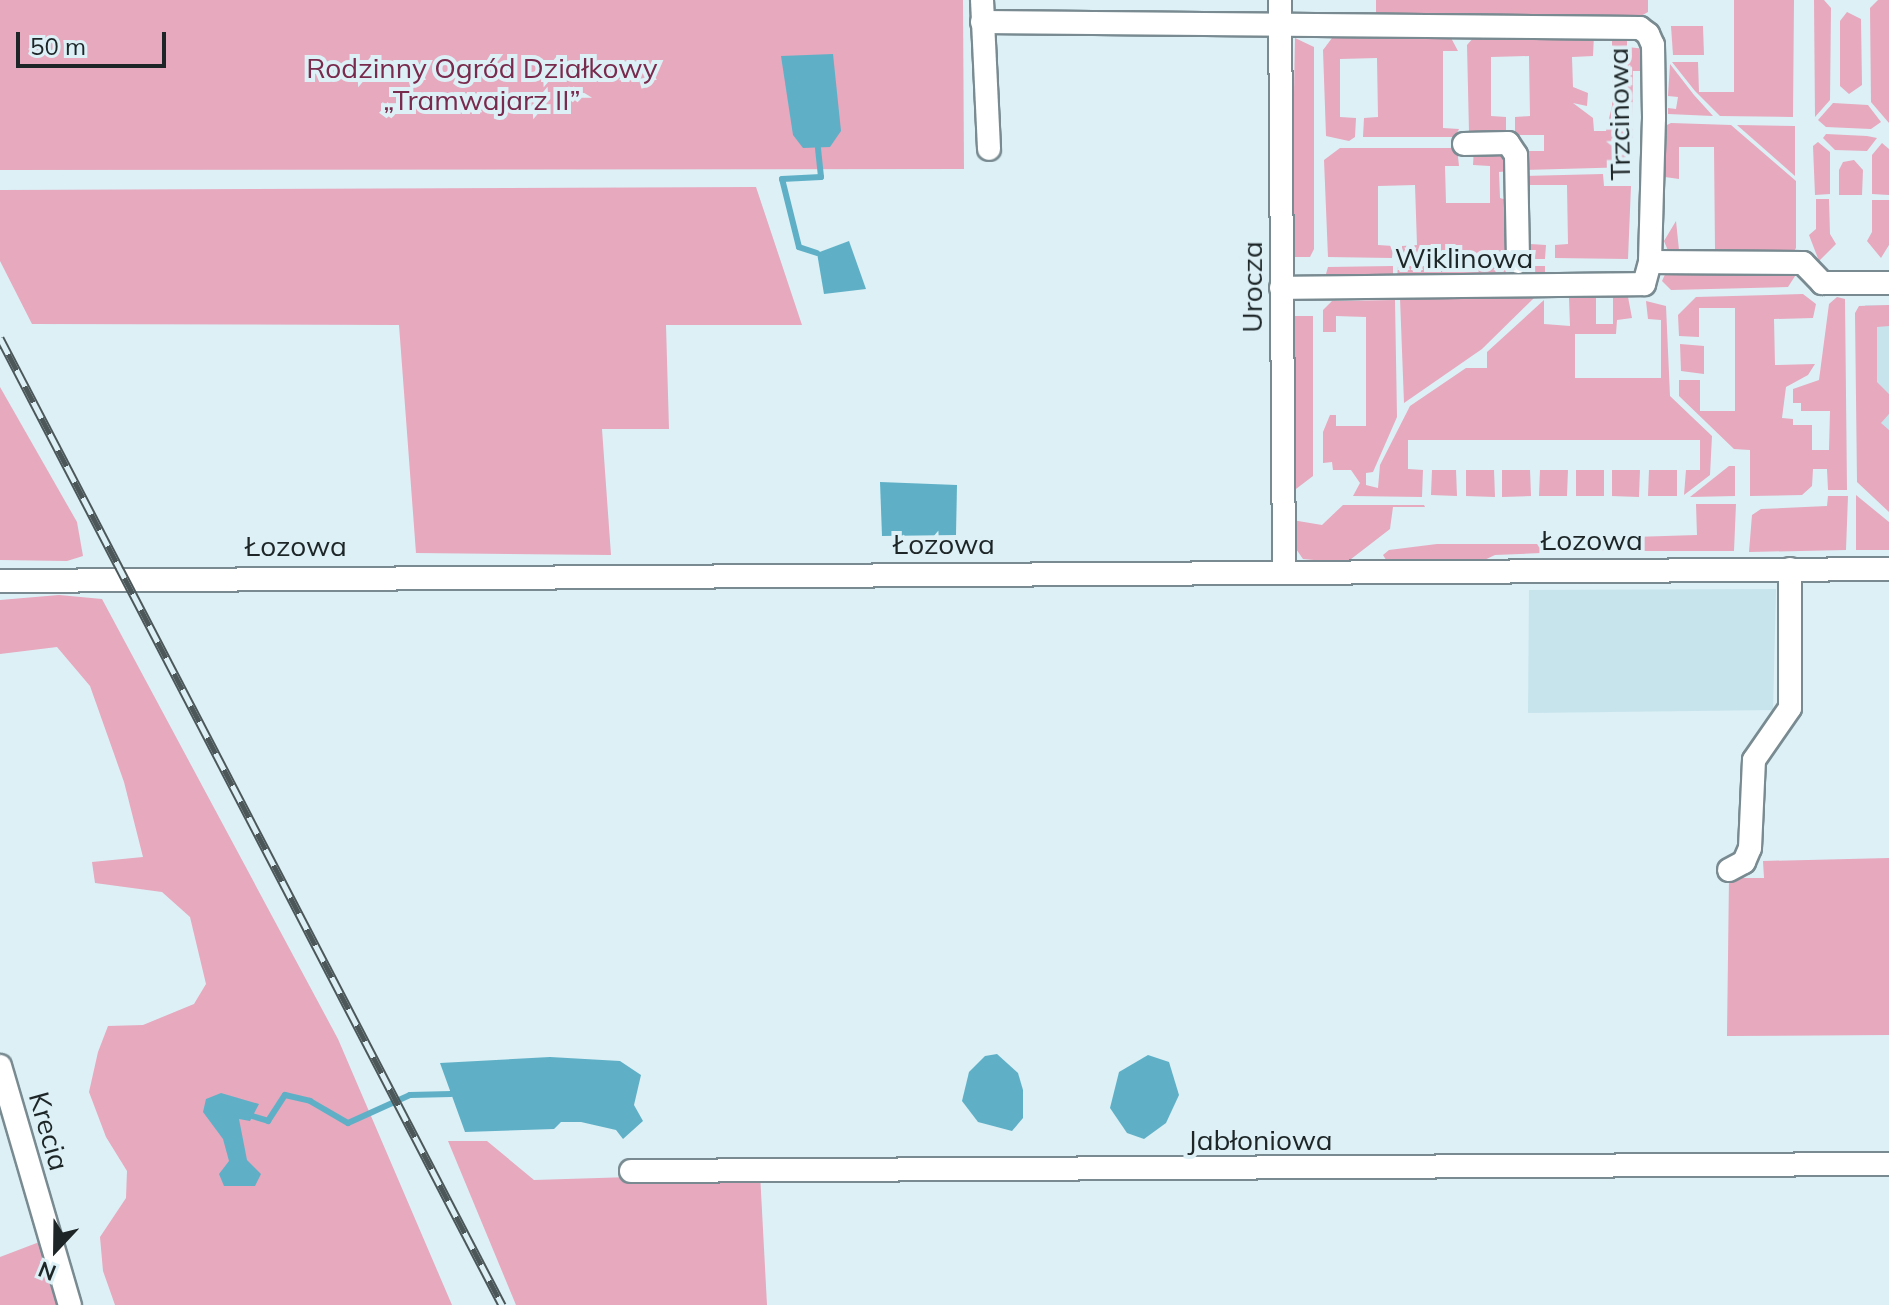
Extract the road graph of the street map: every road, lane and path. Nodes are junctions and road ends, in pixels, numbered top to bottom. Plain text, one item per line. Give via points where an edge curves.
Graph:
1 (1280, 0) edge
2 (982, 11) edge
3 (1280, 25) junction
4 (1464, 144) dead end
5 (989, 149) dead end
6 (1518, 262) dead end
7 (1647, 273) junction
8 (1889, 283) edge
9 (1281, 288) junction
10 (1790, 569) junction
11 (1889, 569) edge
12 (1284, 573) junction
13 (0, 581) edge
14 (1729, 870) dead end
15 (0, 1066) edge
16 (1889, 1164) edge
17 (631, 1171) dead end
18 (70, 1305) edge

1 - 3 street, Urocza
2 - 3 street, Trzcinowa
2 - 5 street
3 - 7 street, Trzcinowa via 1640,28 1653,45
3 - 9 street, Urocza
4 - 6 street via 1508,143 1516,155
7 - 8 street, Wiklinowa via 1803,263 1822,283
7 - 9 street, Wiklinowa
9 - 12 street, Urocza
10 - 11 street, Łozowa
10 - 12 street, Łozowa
10 - 14 street via 1790,708 1751,769 1748,855
12 - 13 street, Łozowa
15 - 18 street, Krecia
16 - 17 street, Jabłoniowa

